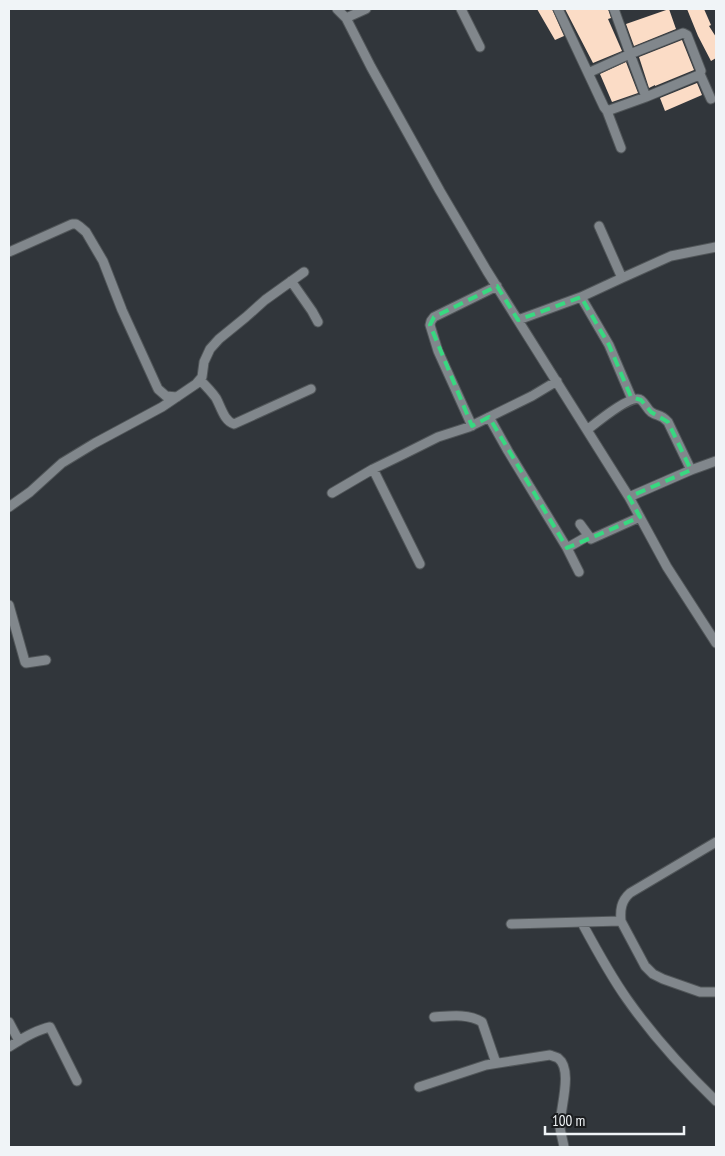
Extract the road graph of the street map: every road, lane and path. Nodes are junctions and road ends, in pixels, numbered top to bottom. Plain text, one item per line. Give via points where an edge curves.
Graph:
1 (337, 9) edge
2 (366, 9) edge
3 (461, 9) edge
4 (558, 9) edge
5 (614, 9) edge
6 (346, 18) junction
7 (480, 46) dead end
8 (630, 54) junction
9 (588, 73) junction
10 (700, 74) junction
11 (646, 96) junction
12 (711, 99) dead end
13 (608, 110) junction
14 (621, 148) dead end
15 (599, 226) dead end
16 (716, 247) edge
17 (9, 252) edge
18 (304, 272) dead end
19 (622, 278) junction
20 (291, 281) junction
21 (497, 286) junction
22 (581, 297) junction
23 (518, 320) junction
24 (318, 322) dead end
25 (200, 380) junction
26 (557, 381) junction
27 (312, 389) dead end
28 (177, 397) junction
29 (632, 399) junction
30 (489, 417) junction
31 (472, 426) junction
32 (587, 430) junction
33 (716, 461) edge
34 (373, 469) junction
35 (691, 470) junction
36 (332, 492) dead end
37 (629, 497) junction
38 (9, 507) edge
39 (640, 517) junction
40 (580, 524) dead end
41 (588, 536) junction
42 (567, 548) junction
43 (420, 564) dead end
44 (579, 572) dead end
45 (9, 605) edge
46 (716, 643) edge
47 (46, 660) dead end
48 (716, 842) edge
49 (621, 921) junction
50 (582, 923) junction
51 (512, 924) dead end
52 (716, 992) edge
53 (434, 1017) dead end
54 (9, 1022) edge
55 (19, 1041) junction
56 (9, 1047) edge
57 (496, 1063) junction
58 (76, 1081) dead end
59 (419, 1087) dead end
60 (716, 1101) edge
61 (564, 1147) edge

1 - 6 street
2 - 6 street
3 - 7 street
4 - 9 street
5 - 8 street
6 - 21 street via 440,191
8 - 9 street
8 - 10 street via 684,34
8 - 11 street
9 - 13 street
10 - 11 street
10 - 12 street
11 - 13 street
13 - 14 street
15 - 19 street
16 - 19 street via 671,256
17 - 28 street via 72,224 83,229 103,261 158,389 166,396
18 - 20 street
19 - 22 street
20 - 24 street
20 - 25 street via 219,339 210,349
21 - 23 street
21 - 31 street via 430,320 438,351
22 - 23 street
22 - 29 street via 609,345
23 - 26 street
25 - 27 street via 216,399 228,422 234,424
25 - 28 street
26 - 30 street
26 - 32 street
28 - 38 street via 62,463
29 - 32 street
29 - 35 street via 641,400 651,412 668,422
30 - 31 street
30 - 42 street
31 - 34 street via 438,437
32 - 37 street
33 - 35 street
34 - 36 street
34 - 43 street
35 - 37 street
37 - 39 street
39 - 41 street via 591,539
39 - 46 street
40 - 41 street
41 - 42 street
42 - 44 street
45 - 47 street via 25,662
48 - 49 street via 630,893 622,903
49 - 50 street
49 - 52 street via 649,970 663,979 700,992
50 - 51 street
50 - 60 street via 632,1006
53 - 57 street via 462,1016 482,1022
54 - 55 street
55 - 56 street
55 - 58 street via 50,1027
57 - 59 street
57 - 61 street via 550,1055 560,1060 565,1084 560,1128

